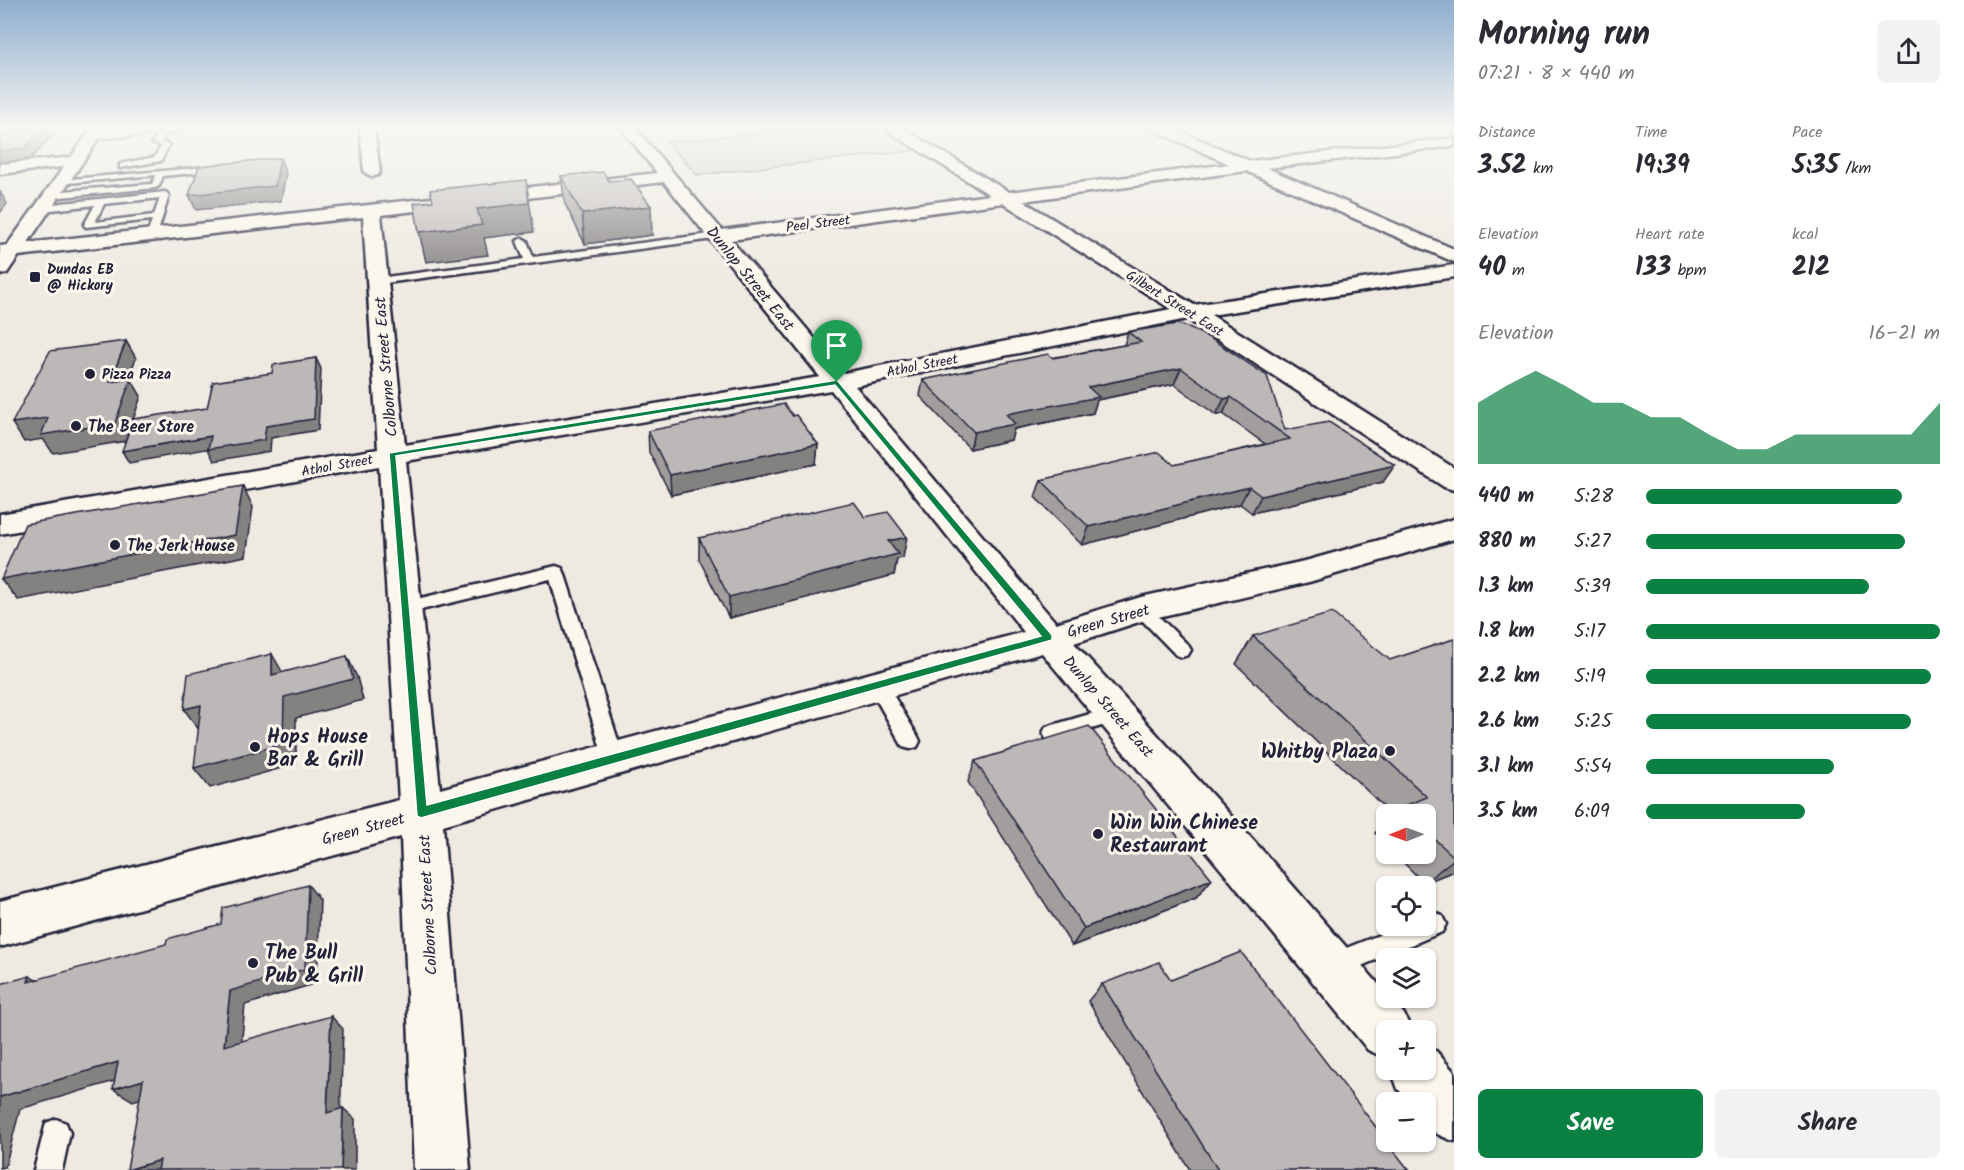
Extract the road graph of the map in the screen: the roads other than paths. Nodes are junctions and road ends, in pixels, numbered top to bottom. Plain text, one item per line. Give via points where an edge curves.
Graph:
1 (53, 183) edge
2 (64, 183) edge
3 (71, 183) edge
4 (156, 183) edge
5 (619, 183) edge
6 (673, 183) edge
7 (981, 183) edge
8 (1126, 183) edge
9 (1285, 183) edge
10 (59, 184) junction
11 (1007, 199) junction
12 (101, 202) junction
13 (372, 211) junction
14 (155, 226) junction
15 (718, 236) junction
16 (522, 241) edge
17 (7, 251) edge
18 (1454, 256) edge
19 (530, 261) junction
20 (0, 269) edge
21 (1454, 271) edge
22 (378, 281) junction
23 (1190, 312) junction
24 (837, 382) junction
25 (392, 455) junction
26 (1454, 481) edge
27 (0, 524) edge
28 (1454, 529) edge
29 (404, 608) junction
30 (1142, 609) junction
31 (1049, 638) junction
32 (1182, 650) dead end
33 (877, 686) junction
34 (1117, 714) junction
35 (1053, 733) dead end
36 (910, 741) dead end
37 (614, 759) junction
38 (421, 813) junction
39 (0, 924) edge
40 (1406, 936) edge
41 (1332, 967) junction
42 (1376, 1020) edge
43 (1425, 1080) edge
44 (1454, 1114) edge
45 (56, 1133) dead end
46 (48, 1170) edge
47 (442, 1170) edge

1 - 10 street
2 - 10 lane
3 - 10 lane
4 - 10 lane via 155,186
5 - 13 street
6 - 15 street, Dunlop Street East
7 - 11 street, Gilbert Street East
8 - 11 street, Peel Street
9 - 18 street
10 - 12 lane
10 - 17 street
11 - 15 street, Peel Street
11 - 23 street, Gilbert Street East
12 - 14 lane via 89,225
12 - 14 lane via 165,195
13 - 14 street
13 - 22 street, Colborne Street East
14 - 17 street
15 - 19 lane
15 - 24 street, Dunlop Street East
16 - 19 lane
17 - 20 street
19 - 22 lane
21 - 23 street, Athol Street
22 - 25 street, Colborne Street East
23 - 24 street, Athol Street
23 - 26 street, Gilbert Street East
24 - 25 street, Athol Street
24 - 31 street, Dunlop Street East
25 - 27 street, Athol Street
25 - 29 street, Colborne Street East
28 - 30 street, Green Street via 1309,571
29 - 37 lane via 556,572
29 - 38 street, Colborne Street East
30 - 31 street, Green Street
30 - 32 lane
31 - 33 street, Green Street
31 - 34 street, Dunlop Street East
33 - 36 lane
33 - 37 street, Green Street
34 - 35 lane
34 - 41 street, Dunlop Street East
37 - 38 street, Green Street
38 - 39 street, Green Street
38 - 47 street, Colborne Street East
40 - 41 lane
41 - 42 street, Dunlop Street East
43 - 44 street
45 - 46 lane

